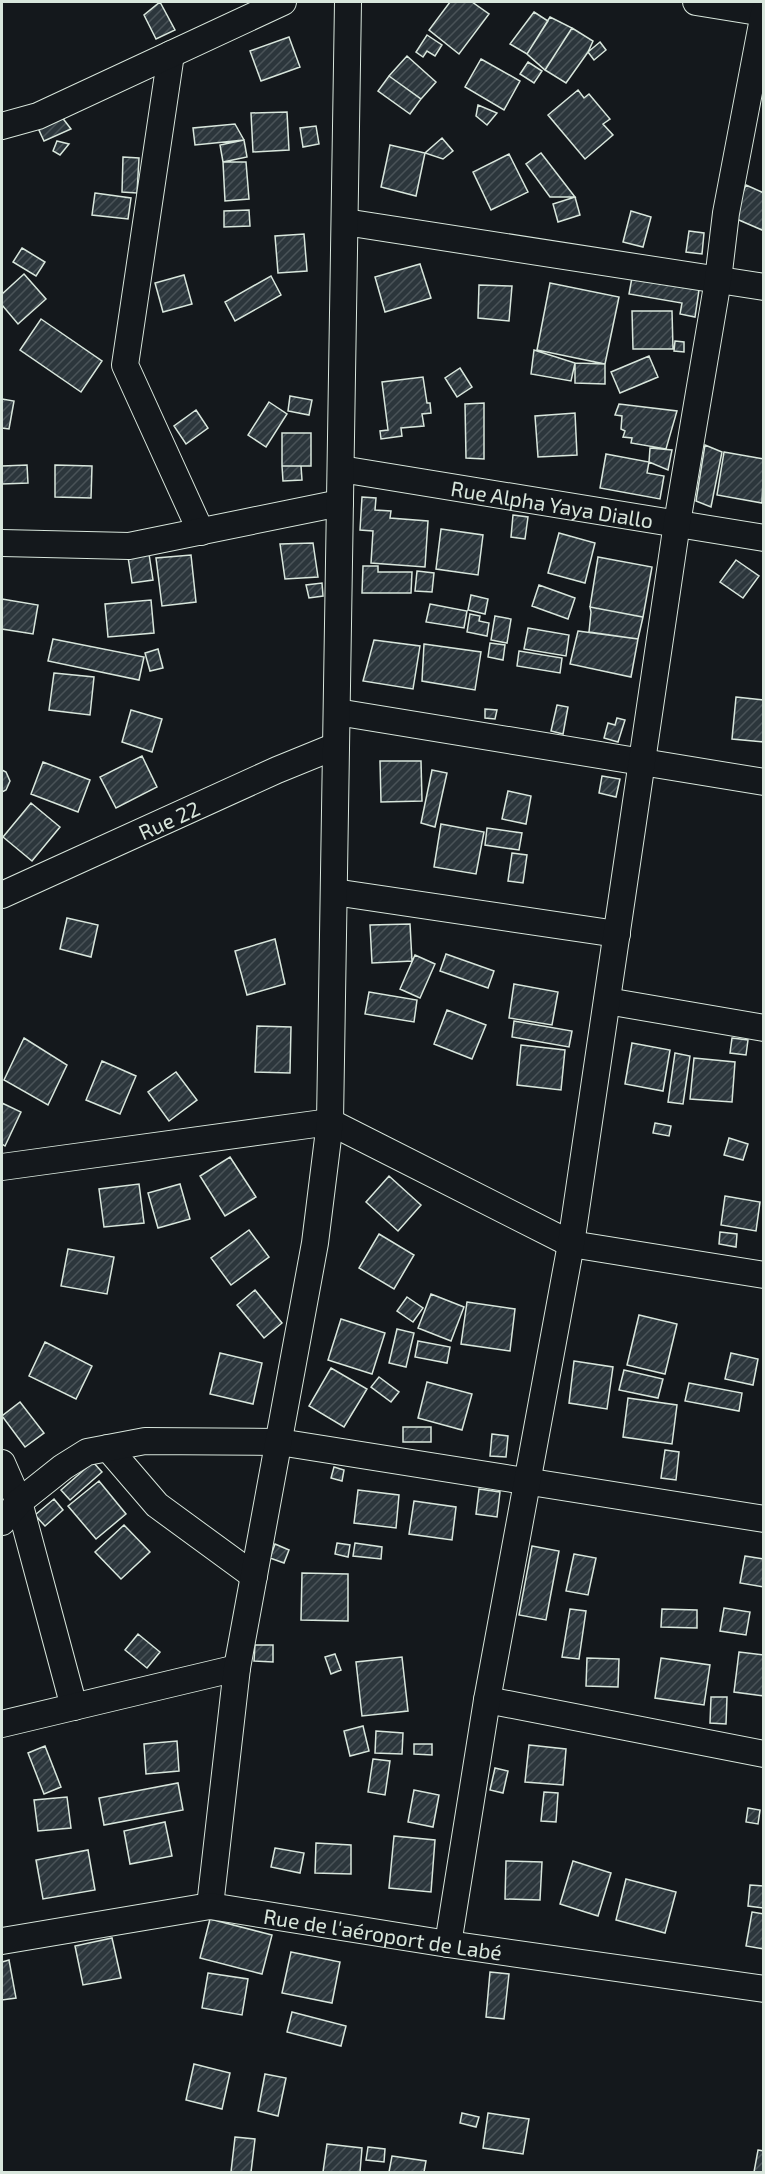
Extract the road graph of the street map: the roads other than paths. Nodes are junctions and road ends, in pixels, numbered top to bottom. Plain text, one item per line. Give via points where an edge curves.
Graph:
1 (283, 2) edge
2 (348, 2) edge
3 (696, 2) edge
4 (764, 13) edge
5 (171, 54) junction
6 (2, 126) edge
7 (345, 222) junction
8 (718, 280) junction
9 (764, 287) edge
10 (340, 469) junction
11 (340, 502) junction
12 (677, 523) junction
13 (201, 531) junction
14 (764, 538) edge
15 (2, 543) edge
16 (336, 712) junction
17 (336, 746) junction
18 (642, 762) junction
19 (764, 782) edge
20 (334, 892) junction
21 (2, 895) edge
22 (616, 934) junction
23 (607, 1001) junction
24 (764, 1028) edge
25 (330, 1122) junction
26 (2, 1167) edge
27 (571, 1244) junction
28 (764, 1275) edge
29 (279, 1442) junction
30 (108, 1448) junction
31 (2, 1463) edge
32 (527, 1482) junction
33 (19, 1502) junction
34 (764, 1519) edge
35 (2, 1522) edge
36 (254, 1576) junction
37 (237, 1668) junction
38 (488, 1700) junction
39 (74, 1707) junction
40 (2, 1724) edge
41 (764, 1754) edge
42 (210, 1906) junction
43 (2, 1941) edge
44 (448, 1944) junction
45 (764, 1989) edge

1 - 5 street
2 - 7 street
3 - 4 street
4 - 8 street via 726,213
5 - 6 street via 38,116
5 - 13 street via 126,365
7 - 8 street
7 - 10 street
8 - 9 street
8 - 12 street
10 - 11 street
10 - 12 street, Rue Alpha Yaya Diallo
11 - 13 street
11 - 16 street
12 - 14 street, Rue Alpha Yaya Diallo
12 - 18 street
13 - 15 street via 129,546
16 - 17 street
16 - 18 street
17 - 20 street
17 - 21 street, Rue 22
18 - 19 street
18 - 22 street
20 - 22 street
20 - 25 street
22 - 23 street
23 - 24 street
23 - 27 street
25 - 26 street
25 - 27 street
25 - 29 street via 315,1243
27 - 28 street
27 - 32 street
29 - 30 street via 145,1441
29 - 32 street
29 - 36 street
30 - 33 street via 87,1452
30 - 36 street via 157,1505
31 - 33 street
32 - 34 street
32 - 38 street
33 - 35 street
33 - 39 street
36 - 37 street
37 - 39 street
37 - 42 street
38 - 41 street
38 - 44 street
39 - 40 street
42 - 43 street, Rue de l'aéroport de Labé
42 - 44 street, Rue de l'aéroport de Labé
44 - 45 street, Rue de l'aéroport de Labé

